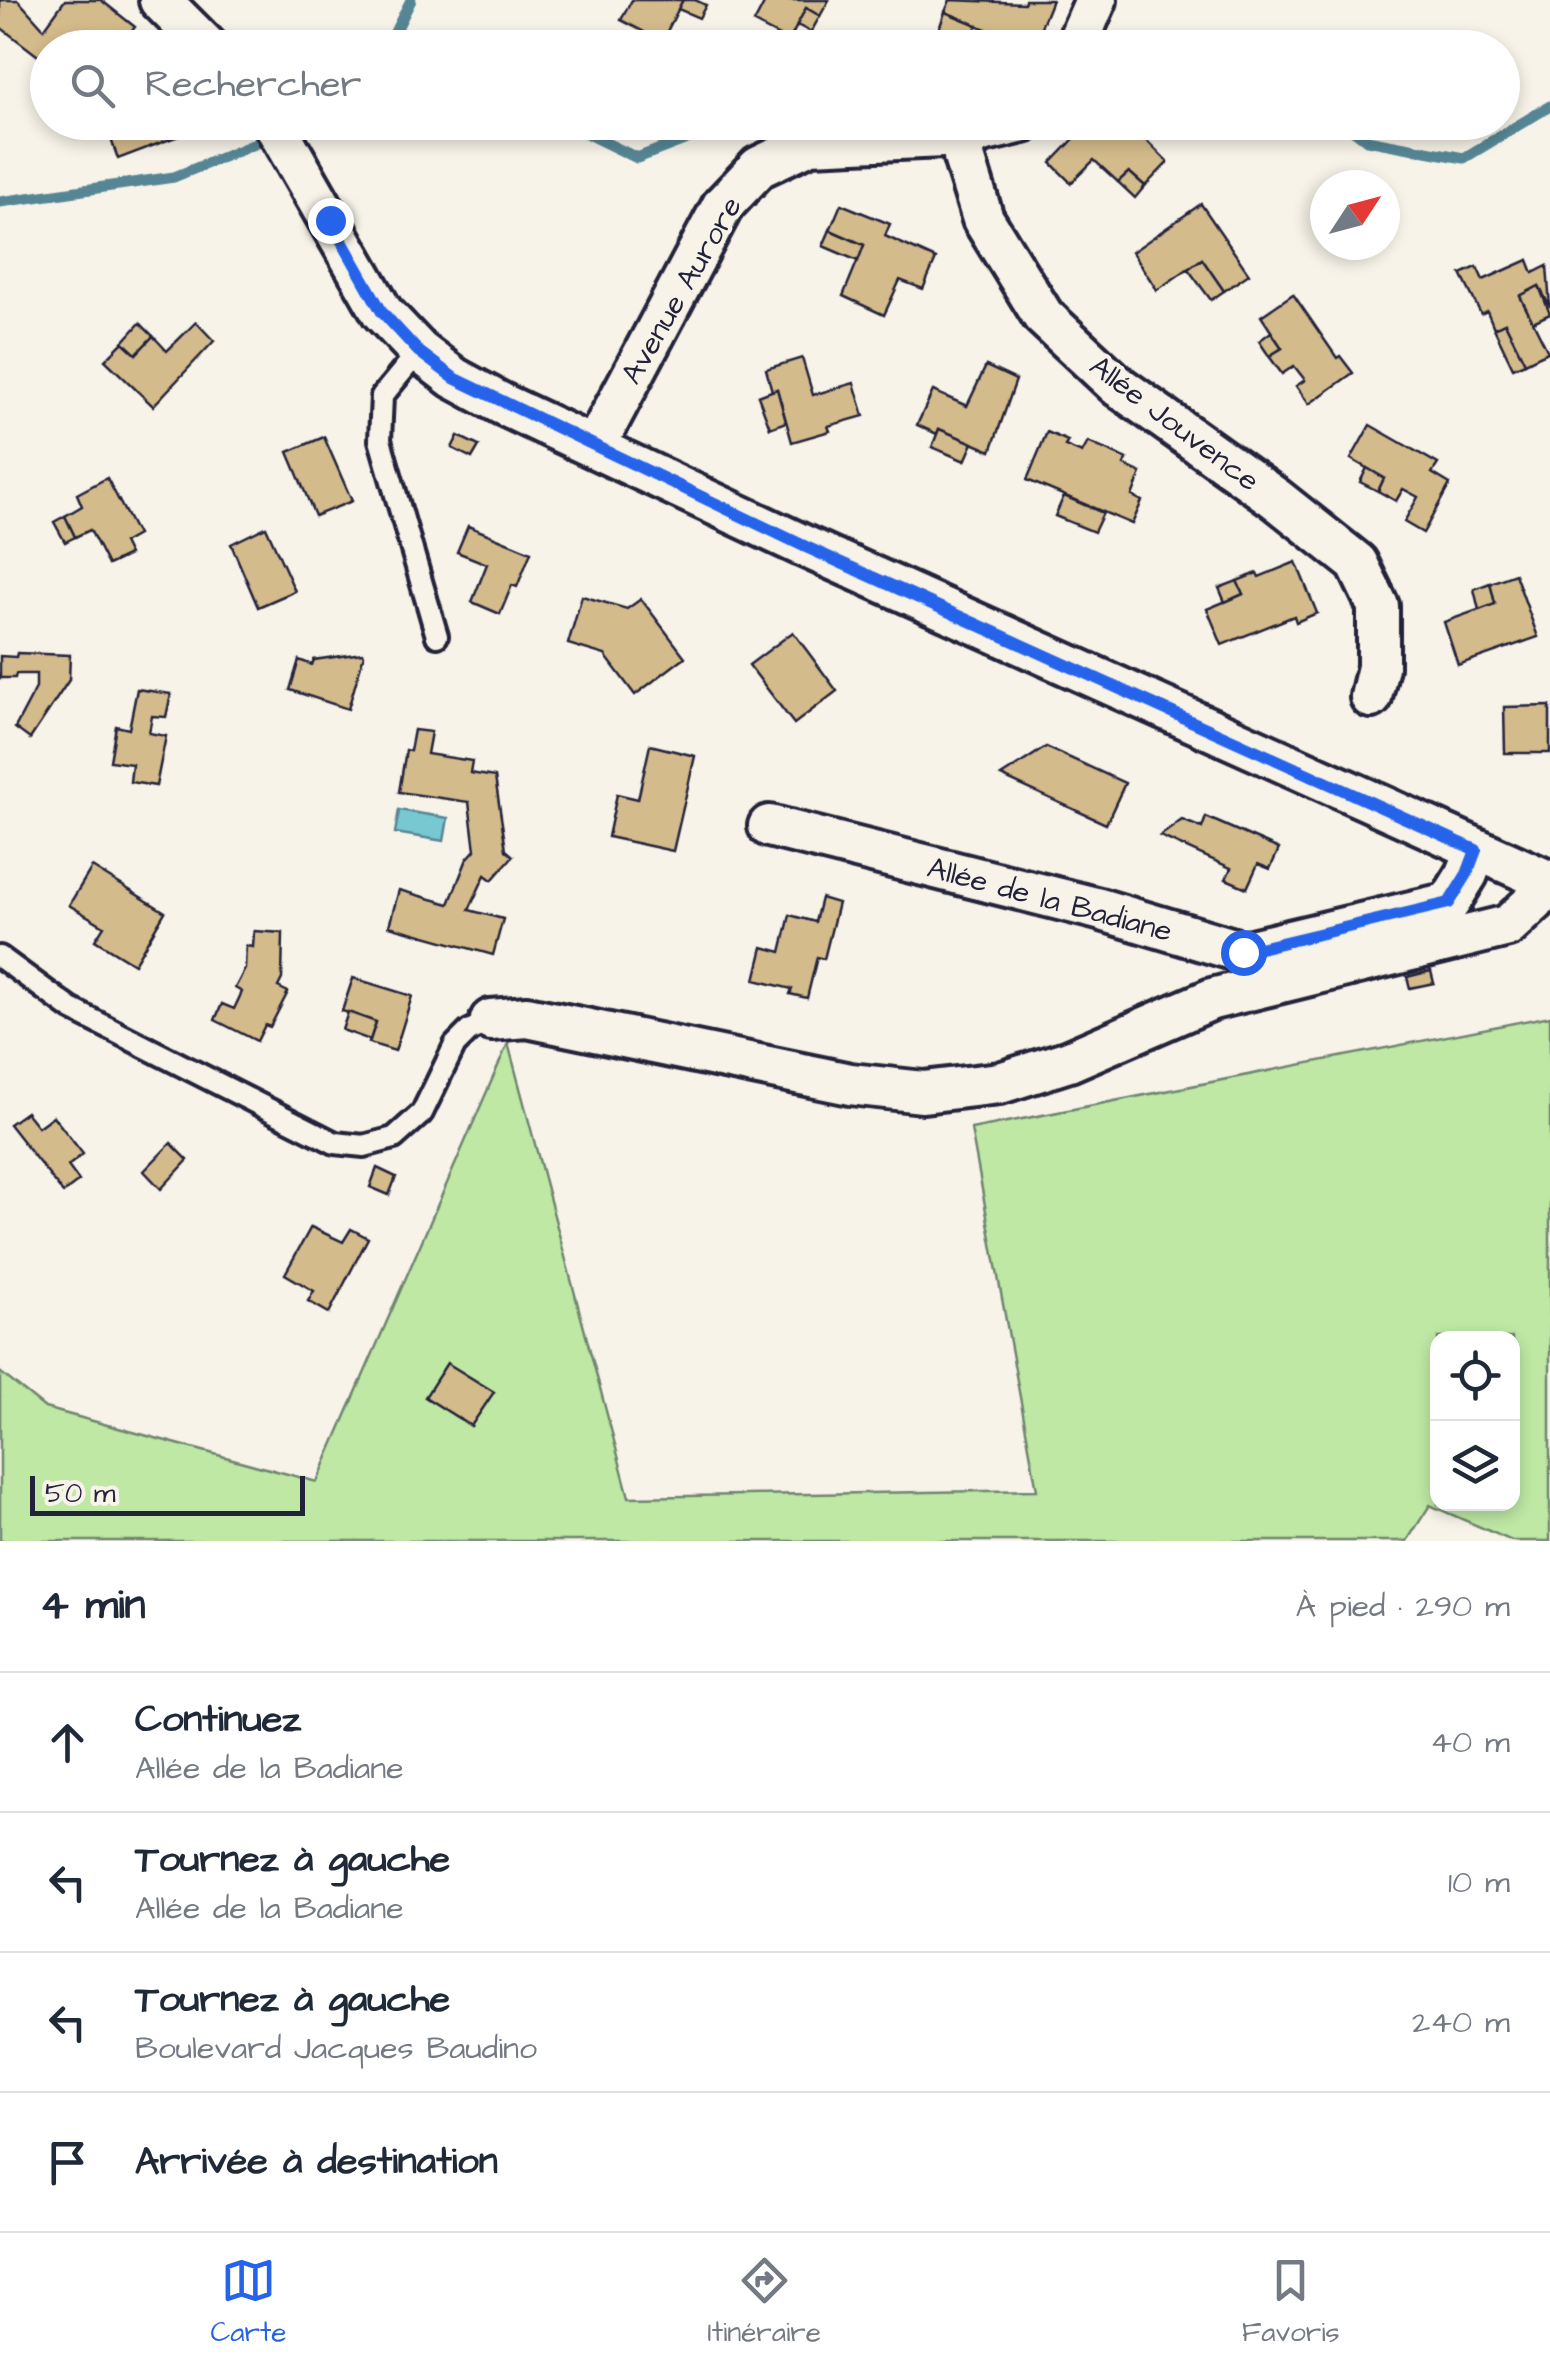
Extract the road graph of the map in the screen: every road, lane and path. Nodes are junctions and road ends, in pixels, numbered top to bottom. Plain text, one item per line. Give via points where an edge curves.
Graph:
1 (160, 0) edge
2 (1096, 0) edge
3 (190, 30) edge
4 (1083, 30) edge
5 (283, 140) edge
6 (876, 140) edge
7 (965, 140) edge
8 (418, 351) junction
9 (595, 446) junction
10 (437, 636) dead end
11 (1371, 697) dead end
12 (769, 826) dead end
13 (1476, 850) junction
14 (1549, 882) edge
15 (0, 957) edge
16 (491, 1020) joint

1 - 3 street
2 - 4 street
5 - 8 street via 382,312
6 - 9 street, Avenue Aurore via 810,143 759,167 723,205
7 - 11 street, Allée Jouvence via 983,218 1043,316 1118,386 1357,563 1378,606
8 - 9 street via 454,378
8 - 10 lane via 382,396 380,440
9 - 13 street
12 - 13 street, Allée de la Badiane via 1243,952 1449,903
13 - 14 street
14 - 16 street via 1508,926 1212,999 1000,1083 923,1092 850,1084 528,1016
15 - 16 lane via 71,1010 336,1143 364,1146 394,1138 422,1113 455,1045

